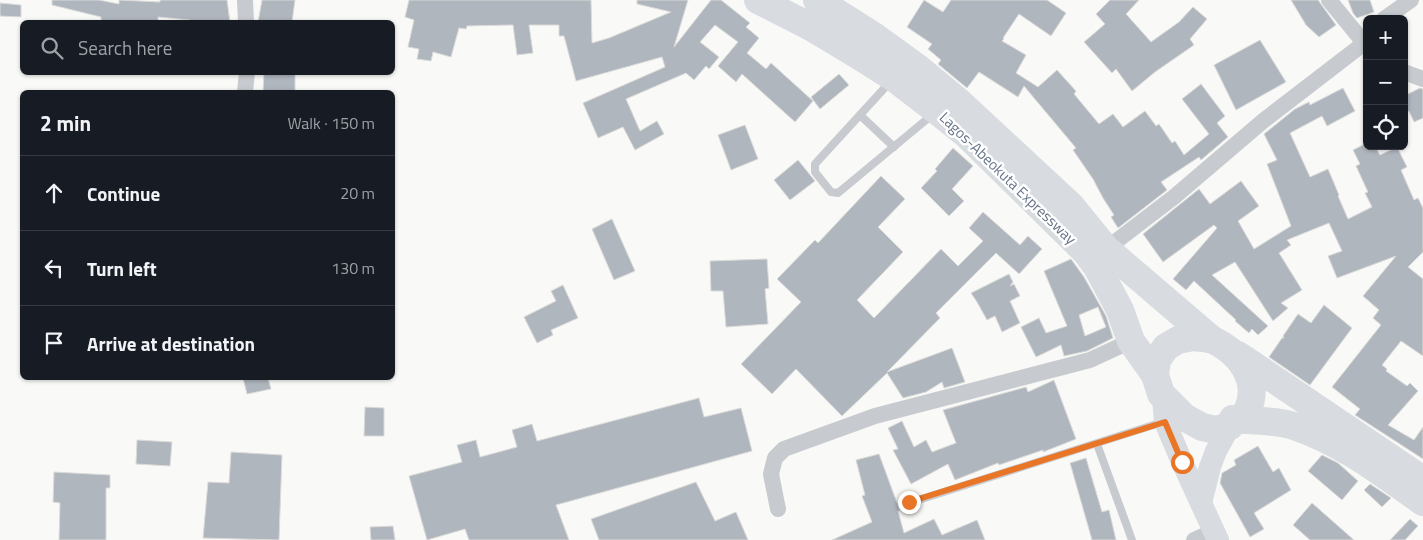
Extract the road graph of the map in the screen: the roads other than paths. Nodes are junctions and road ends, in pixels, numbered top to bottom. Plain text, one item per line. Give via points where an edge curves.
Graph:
1 (245, 0) edge
2 (758, 0) edge
3 (817, 0) edge
4 (1329, 0) edge
5 (1411, 0) edge
6 (1390, 15) edge
7 (246, 20) edge
8 (1363, 45) edge
9 (1363, 47) edge
10 (1408, 73) edge
11 (247, 75) edge
12 (894, 78) junction
13 (1423, 79) edge
14 (245, 90) edge
15 (937, 111) junction
16 (860, 115) junction
17 (894, 147) junction
18 (1106, 249) junction
19 (1131, 341) junction
20 (1221, 345) junction
21 (1161, 398) junction
22 (1232, 423) junction
23 (1097, 444) junction
24 (1423, 480) edge
25 (909, 502) dead end
26 (1423, 502) edge
27 (1201, 504) junction
28 (778, 510) dead end
29 (1216, 535) edge
30 (1132, 540) edge
31 (1194, 540) edge

1 - 7 street
2 - 12 highway, Lagos-Abeokuta Expressway via 811,27
3 - 18 highway, Lagos-Abeokuta Expressway via 874,36 959,102 1071,206
4 - 8 street
5 - 6 street
9 - 18 street via 1263,121
10 - 13 street
11 - 14 street
12 - 15 highway, Lagos-Abeokuta Expressway
12 - 16 lane
15 - 17 lane
15 - 19 highway, Lagos-Abeokuta Expressway via 966,134 1086,252 1120,310
16 - 17 lane
16 - 17 lane via 814,164 815,172 831,192 838,193
18 - 20 highway, Lagos-Abeokuta Expressway
19 - 21 highway, Lagos-Abeokuta Expressway
19 - 28 street via 1090,360 875,416 784,450 775,458 771,474
20 - 21 highway via 1193,338 1178,340 1166,347 1157,360
20 - 22 highway via 1243,365 1250,380 1252,396 1248,410 1242,419
20 - 24 highway, Lagos-Abeokuta Expressway
21 - 22 highway via 1202,427 1216,430
21 - 23 lane
21 - 27 main road
22 - 26 highway via 1292,425 1338,445
22 - 27 main road via 1216,451
23 - 25 lane
23 - 30 lane
27 - 29 main road
29 - 31 street

